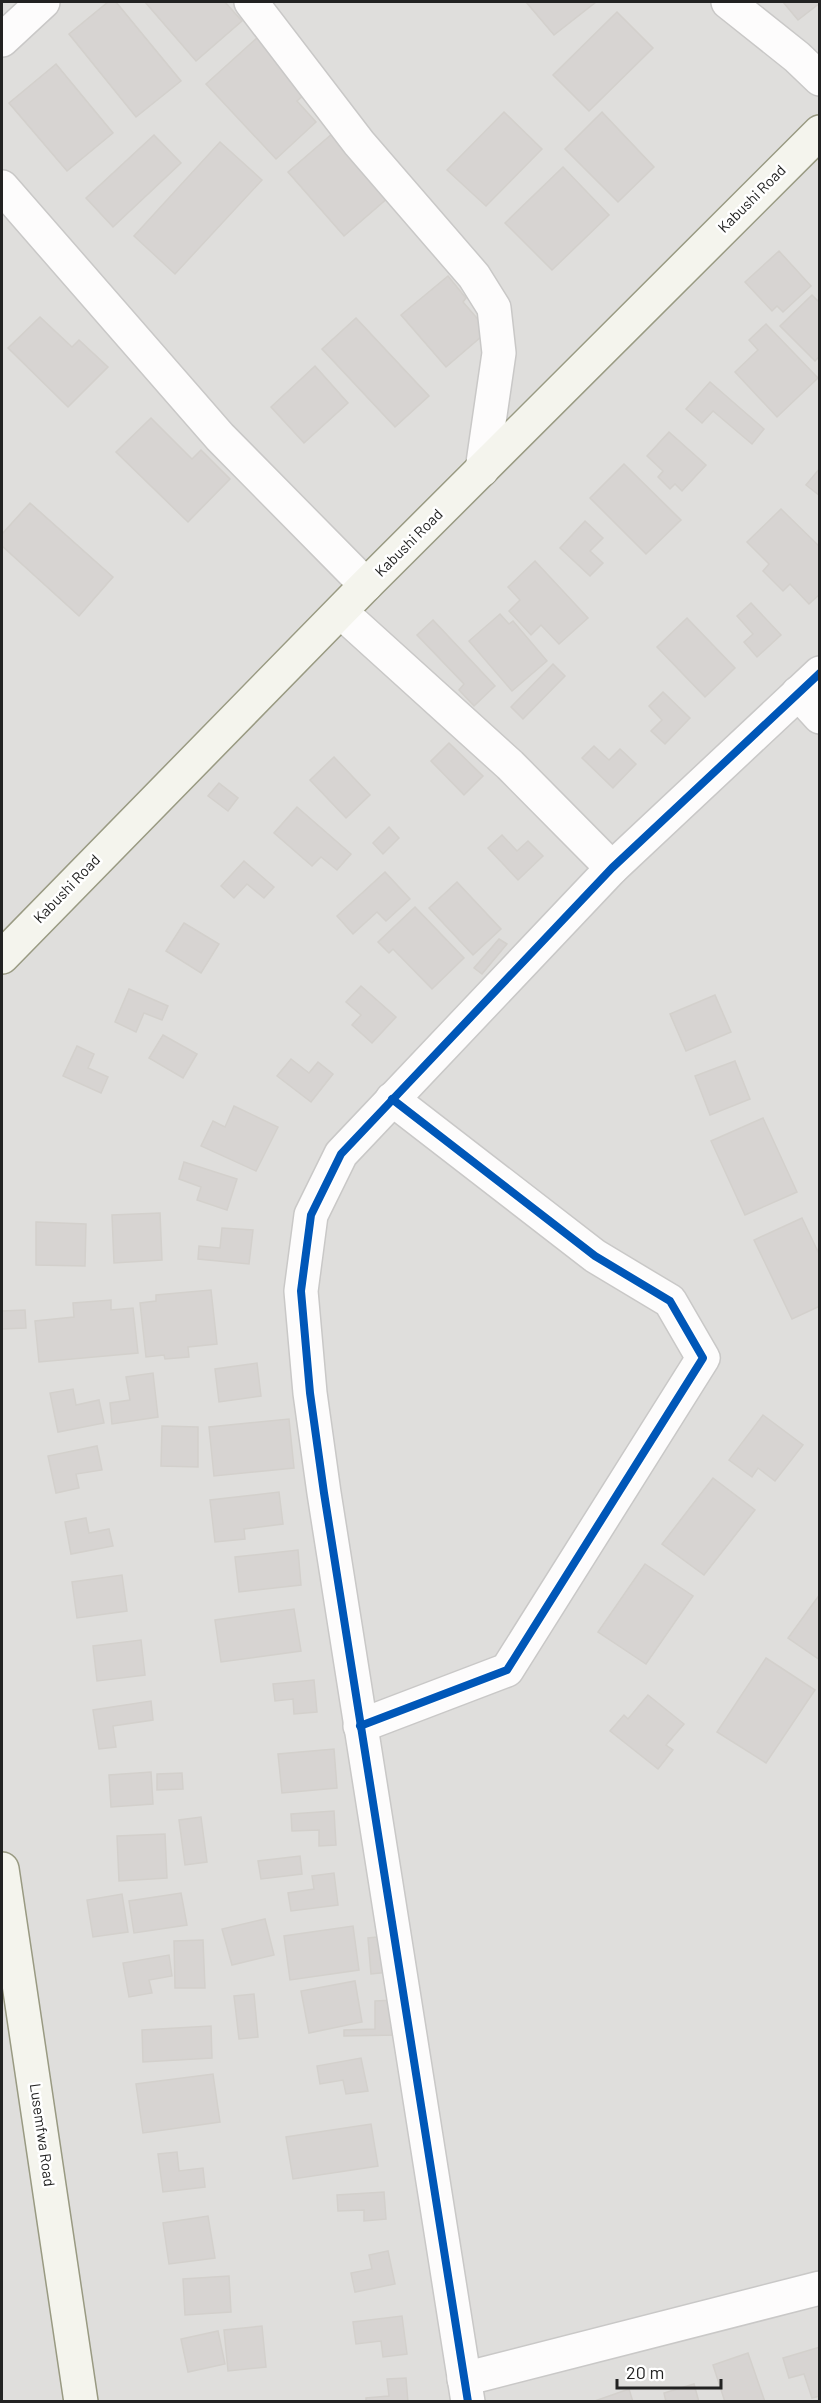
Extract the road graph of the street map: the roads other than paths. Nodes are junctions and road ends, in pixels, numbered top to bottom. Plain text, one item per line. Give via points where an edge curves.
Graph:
1 (43, 2) edge
2 (251, 2) edge
3 (728, 2) edge
4 (2, 40) edge
5 (819, 80) edge
6 (819, 132) edge
7 (2, 187) edge
8 (482, 470) junction
9 (366, 585) junction
10 (341, 612) junction
11 (812, 694) edge
12 (612, 868) junction
13 (2, 957) edge
14 (392, 1099) junction
15 (360, 1726) junction
16 (2, 1869) edge
17 (819, 2288) edge
18 (466, 2390) edge
19 (81, 2402) edge

1 - 4 street
2 - 8 street via 359,143 474,276 494,308 499,353
3 - 5 street via 797,57
6 - 8 main road, Kabushi Road
7 - 9 street via 220,437
8 - 9 main road, Kabushi Road
9 - 10 main road, Kabushi Road
10 - 12 street via 510,765
10 - 13 main road, Kabushi Road
11 - 12 street
12 - 14 street
14 - 15 street via 341,1154 311,1215 301,1291 310,1393
14 - 15 street via 595,1256 670,1301 703,1358 507,1670
15 - 18 street
16 - 19 main road, Lusemfwa Road
17 - 18 street

